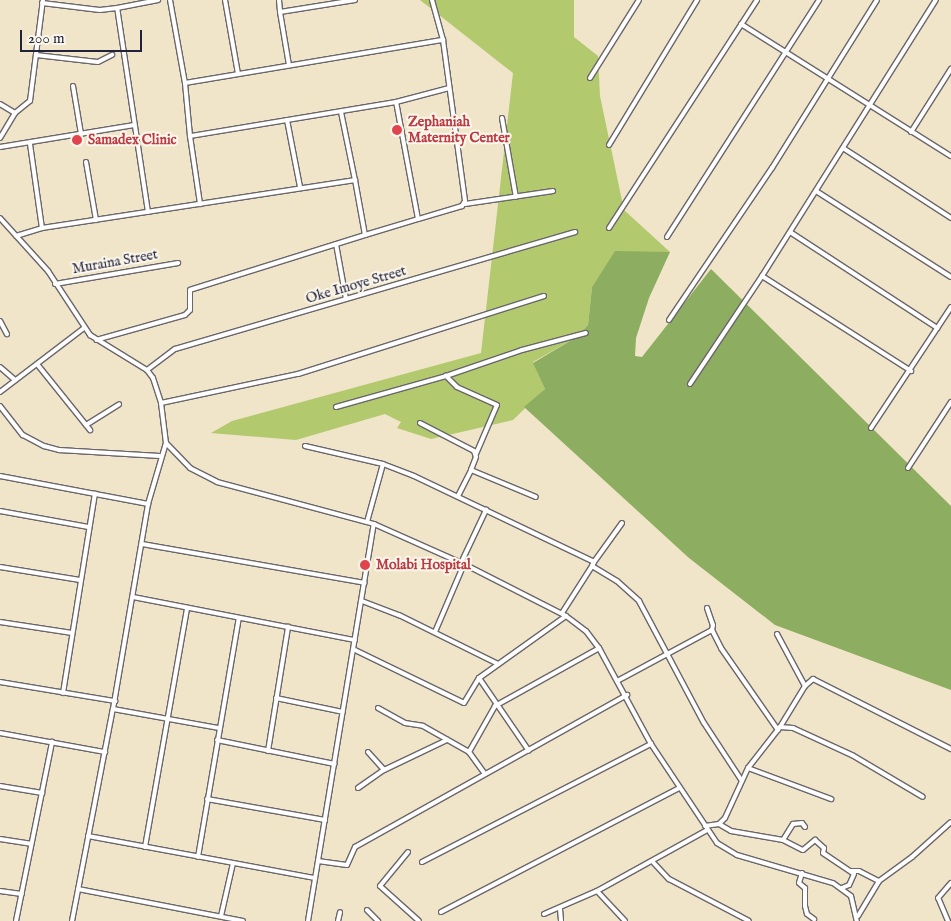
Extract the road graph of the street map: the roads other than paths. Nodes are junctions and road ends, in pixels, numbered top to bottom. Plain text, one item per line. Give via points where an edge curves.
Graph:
1 (158, 0) edge
2 (170, 0) edge
3 (225, 0) edge
4 (279, 0) edge
5 (355, 0) edge
6 (432, 0) edge
7 (639, 0) edge
8 (697, 0) edge
9 (757, 0) edge
10 (819, 0) edge
11 (877, 0) edge
12 (936, 0) edge
13 (43, 2) edge
14 (117, 8) junction
15 (280, 12) junction
16 (742, 24) junction
17 (443, 40) junction
18 (786, 52) junction
19 (36, 54) junction
20 (112, 54) dead end
21 (289, 65) junction
22 (951, 69) edge
23 (238, 74) junction
24 (590, 78) dead end
25 (828, 80) junction
26 (184, 84) junction
27 (73, 86) dead end
28 (449, 88) junction
29 (396, 102) junction
30 (0, 104) edge
31 (870, 105) junction
32 (341, 112) junction
33 (15, 113) junction
34 (502, 118) dead end
35 (287, 120) junction
36 (134, 125) junction
37 (911, 132) junction
38 (81, 134) junction
39 (190, 136) junction
40 (0, 138) edge
41 (30, 144) junction
42 (609, 145) dead end
43 (0, 147) edge
44 (843, 148) junction
45 (951, 156) edge
46 (86, 162) dead end
47 (355, 180) junction
48 (300, 187) junction
49 (553, 191) dead end
50 (816, 191) junction
51 (516, 197) junction
52 (200, 204) junction
53 (465, 204) junction
54 (148, 212) junction
55 (0, 218) edge
56 (951, 218) edge
57 (418, 219) junction
58 (96, 220) junction
59 (42, 228) junction
60 (609, 228) dead end
61 (575, 232) dead end
62 (790, 232) junction
63 (365, 235) junction
64 (16, 236) junction
65 (666, 237) dead end
66 (336, 244) junction
67 (178, 263) dead end
68 (762, 276) junction
69 (951, 277) edge
70 (55, 284) junction
71 (544, 296) dead end
72 (346, 299) junction
73 (951, 307) edge
74 (670, 320) dead end
75 (0, 321) edge
76 (84, 328) junction
77 (938, 328) junction
78 (586, 333) dead end
79 (7, 334) dead end
80 (96, 340) junction
81 (37, 364) junction
82 (0, 367) edge
83 (147, 370) junction
84 (910, 371) junction
85 (446, 376) junction
86 (15, 380) junction
87 (690, 384) dead end
88 (0, 392) edge
89 (951, 402) edge
90 (161, 403) junction
91 (119, 404) dead end
92 (0, 406) edge
93 (336, 407) dead end
94 (420, 423) dead end
95 (86, 425) junction
96 (871, 428) dead end
97 (90, 430) dead end
98 (166, 443) junction
99 (305, 446) dead end
100 (476, 454) junction
101 (160, 456) junction
102 (383, 464) junction
103 (908, 468) dead end
104 (471, 470) junction
105 (0, 476) edge
106 (95, 494) junction
107 (458, 496) junction
108 (536, 497) dead end
109 (148, 504) junction
110 (486, 510) junction
111 (0, 511) edge
112 (368, 522) junction
113 (622, 523) dead end
114 (374, 524) junction
115 (88, 527) junction
116 (142, 544) junction
117 (462, 563) junction
118 (593, 564) junction
119 (0, 567) edge
120 (80, 580) junction
121 (365, 583) junction
122 (132, 597) junction
123 (362, 601) junction
124 (187, 608) junction
125 (707, 608) dead end
126 (562, 613) junction
127 (566, 616) junction
128 (238, 618) junction
129 (0, 622) edge
130 (288, 627) junction
131 (712, 630) junction
132 (435, 632) junction
133 (72, 633) junction
134 (777, 634) dead end
135 (355, 640) junction
136 (599, 648) junction
137 (355, 650) junction
138 (670, 654) junction
139 (498, 664) junction
140 (479, 678) junction
141 (619, 680) junction
142 (0, 682) edge
143 (805, 686) junction
144 (63, 693) junction
145 (627, 695) junction
146 (276, 698) junction
147 (115, 701) junction
148 (500, 703) junction
149 (378, 708) dead end
150 (113, 709) junction
151 (343, 712) junction
152 (168, 718) junction
153 (219, 728) junction
154 (778, 728) junction
155 (0, 734) edge
156 (217, 740) junction
157 (447, 740) junction
158 (52, 742) junction
159 (651, 744) junction
160 (951, 749) edge
161 (529, 750) junction
162 (268, 751) junction
163 (105, 752) junction
164 (368, 752) dead end
165 (469, 752) junction
166 (335, 764) junction
167 (748, 768) junction
168 (384, 770) junction
169 (485, 774) junction
170 (742, 781) junction
171 (0, 786) edge
172 (358, 788) dead end
173 (680, 788) junction
174 (42, 793) junction
175 (923, 797) dead end
176 (207, 799) junction
177 (830, 799) dead end
178 (325, 820) junction
179 (951, 822) edge
180 (719, 824) junction
181 (805, 827) dead end
182 (706, 828) junction
183 (88, 836) junction
184 (0, 839) edge
185 (784, 840) junction
186 (31, 844) junction
187 (145, 847) junction
188 (408, 852) dead end
189 (198, 857) junction
190 (318, 860) junction
191 (652, 861) junction
192 (422, 862) dead end
193 (233, 863) junction
194 (851, 871) junction
195 (802, 873) junction
196 (316, 878) junction
197 (878, 882) junction
198 (951, 883) edge
199 (842, 888) junction
200 (78, 889) junction
201 (597, 890) junction
202 (0, 891) edge
203 (22, 894) junction
204 (560, 909) junction
205 (367, 910) dead end
206 (340, 912) dead end
207 (441, 912) dead end
208 (544, 914) dead end
209 (221, 916) junction
210 (814, 918) dead end
211 (858, 918) edge
212 (16, 921) edge
213 (72, 921) edge
214 (243, 921) edge
215 (308, 921) edge
216 (338, 921) edge
217 (378, 921) edge
218 (419, 921) edge
219 (561, 921) edge
220 (625, 921) edge
221 (750, 921) edge
222 (948, 921) edge

1 - 14 street
2 - 26 street
3 - 23 street
4 - 15 street
5 - 15 street
6 - 17 street
7 - 24 street
8 - 42 street
9 - 16 street
10 - 18 street
11 - 25 street
12 - 31 street
13 - 14 street via 100,10
13 - 19 street
14 - 36 street
15 - 21 street
16 - 18 street
16 - 60 street
17 - 21 street
17 - 28 street
18 - 25 street
18 - 65 street
19 - 20 street via 98,62
19 - 33 street via 30,101
21 - 23 street
22 - 37 street
23 - 26 street
25 - 31 street
25 - 74 street
26 - 39 street
27 - 38 street
28 - 29 street
28 - 53 street
29 - 32 street
29 - 57 street
30 - 33 street
31 - 37 street
31 - 44 street
32 - 35 street
32 - 47 street
33 - 40 street
34 - 51 street
35 - 39 street
35 - 48 street
36 - 38 street
36 - 54 street
37 - 45 street
38 - 41 street
39 - 52 street
41 - 43 street
41 - 59 street
44 - 50 street
44 - 56 street
46 - 58 street
47 - 48 street
47 - 63 street
48 - 52 street
49 - 51 street
50 - 62 street
50 - 69 street
51 - 53 street
52 - 54 street
53 - 57 street
54 - 58 street
55 - 64 street
57 - 63 street
58 - 59 street
59 - 64 street
61 - 72 street, Oke Imoye Street
62 - 68 street
62 - 77 street
63 - 66 street
64 - 70 street
66 - 72 street
66 - 80 street via 190,290 190,310 185,315
67 - 70 street, Muraina Street
68 - 84 street
68 - 87 street
70 - 76 street
71 - 90 street via 298,374
72 - 83 street, Oke Imoye Street via 175,350
73 - 77 street
75 - 79 street
76 - 80 street
76 - 81 street
77 - 84 street
78 - 85 street via 522,350
80 - 83 street
81 - 86 street
81 - 95 street
82 - 86 street
83 - 90 street
84 - 96 street
85 - 93 street
85 - 100 street via 457,387 497,405
86 - 88 street
89 - 103 street
90 - 98 street
91 - 95 street
92 - 101 street via 23,435 44,446 59,450
94 - 100 street
95 - 97 street
98 - 101 street
98 - 112 street via 190,468 217,482
99 - 102 street
100 - 104 street
101 - 109 street
102 - 107 street
102 - 112 street
104 - 107 street
104 - 108 street
105 - 106 street
106 - 109 street
106 - 115 street
107 - 110 street
109 - 116 street
110 - 117 street
110 - 118 street
111 - 115 street
112 - 114 street
113 - 118 street
114 - 117 street
114 - 121 street
115 - 120 street
116 - 121 street
116 - 122 street
117 - 126 street
117 - 132 street
118 - 126 street
118 - 138 street via 639,601
119 - 120 street
120 - 133 street
121 - 123 street
122 - 124 street
122 - 147 street
123 - 132 street
123 - 135 street
124 - 128 street
124 - 152 street
125 - 131 street
126 - 127 street
127 - 136 street via 586,631
127 - 139 street
128 - 130 street
128 - 153 street
129 - 133 street
130 - 135 street
130 - 146 street
131 - 138 street
131 - 154 street
132 - 139 street
133 - 144 street
134 - 143 street
135 - 137 street
136 - 141 street
136 - 148 street
137 - 140 street via 462,703
137 - 151 street
138 - 141 street
138 - 170 street via 704,723
139 - 140 street
140 - 148 street
141 - 145 street
142 - 144 street
143 - 154 street
143 - 160 street via 814,679
144 - 147 street
145 - 159 street
145 - 161 street
146 - 151 street
146 - 162 street
147 - 150 street
148 - 161 street
148 - 165 street via 493,709
149 - 157 street via 405,723 423,726
150 - 152 street
150 - 163 street
151 - 166 street
152 - 153 street
152 - 187 street
153 - 156 street
154 - 167 street
154 - 175 street via 794,728 852,755
155 - 158 street
156 - 162 street
156 - 176 street
157 - 165 street
157 - 168 street
158 - 163 street
158 - 174 street
159 - 173 street
159 - 192 street
161 - 169 street
162 - 166 street
163 - 183 street
164 - 168 street
165 - 169 street
166 - 178 street
167 - 170 street
167 - 177 street
168 - 172 street
169 - 190 street via 355,846 347,865
170 - 180 street
171 - 174 street
173 - 182 street
173 - 207 street
174 - 186 street
176 - 178 street
176 - 189 street
178 - 190 street
179 - 197 street via 912,858
180 - 182 street
180 - 185 street via 731,831
181 - 185 street via 802,823 793,824
182 - 191 street
182 - 195 street via 726,850
183 - 187 street
183 - 200 street
184 - 186 street
185 - 194 street via 802,850 815,840 824,848 823,853
186 - 203 street
187 - 189 street
188 - 218 street via 380,886
189 - 193 street
190 - 196 street
191 - 201 street
191 - 221 street via 669,879
193 - 196 street
193 - 209 street
194 - 197 street
194 - 199 street via 854,878
195 - 199 street via 823,878
195 - 210 street via 799,883 805,888 805,906
196 - 215 street
197 - 211 street
198 - 222 street via 938,898
199 - 211 street via 855,903
200 - 209 street
200 - 213 street
201 - 204 street
201 - 220 street
202 - 203 street
203 - 212 street
204 - 208 street
204 - 219 street
205 - 217 street
206 - 216 street
209 - 214 street

